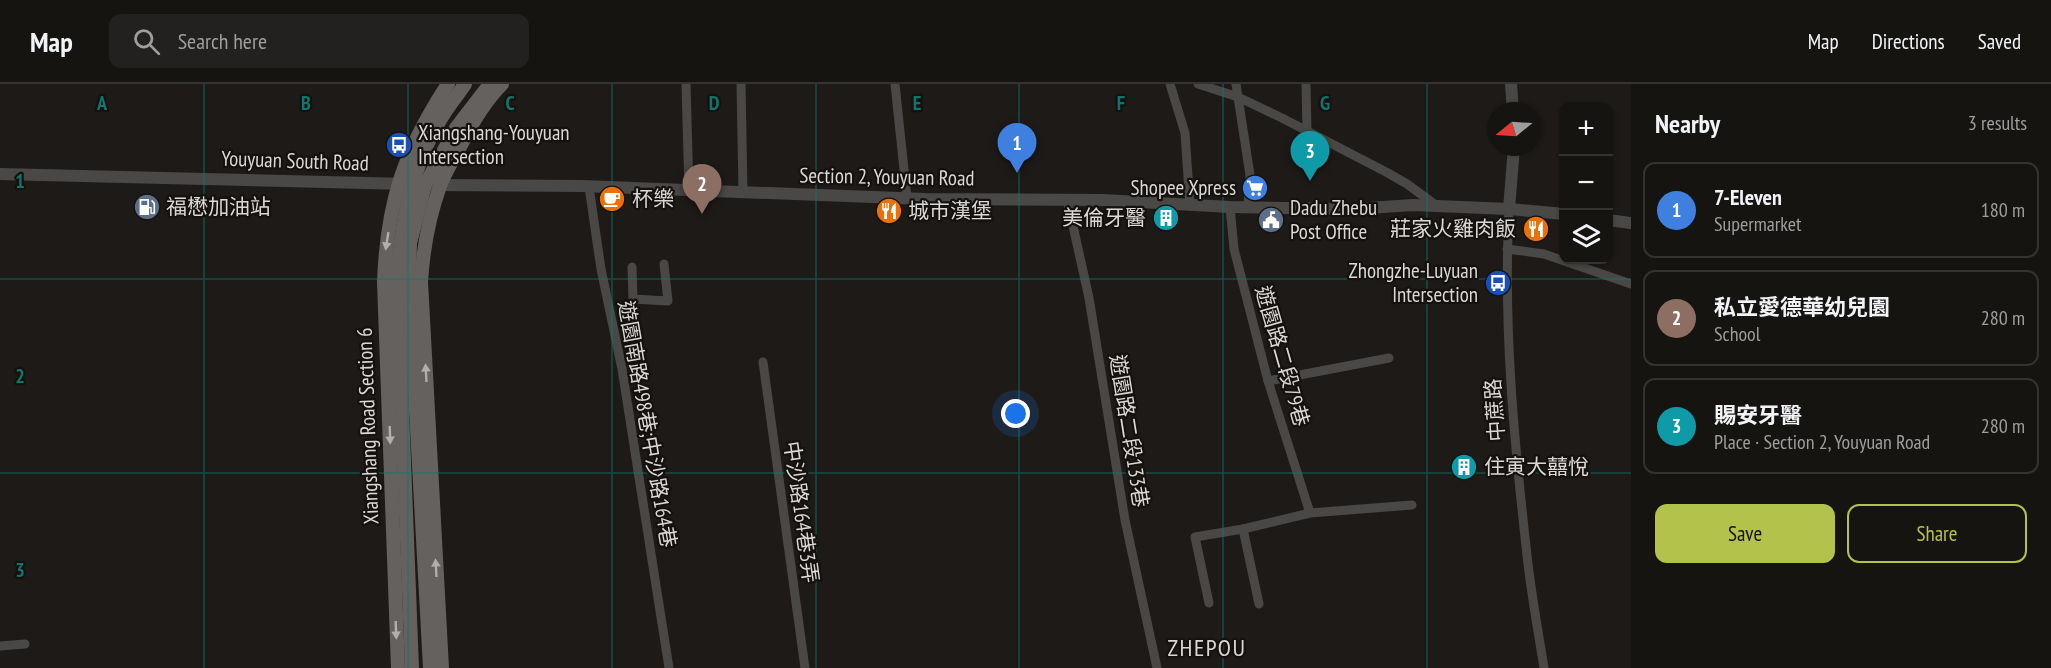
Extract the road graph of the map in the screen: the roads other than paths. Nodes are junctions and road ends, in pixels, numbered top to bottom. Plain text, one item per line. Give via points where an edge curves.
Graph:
1 (448, 84) edge
2 (465, 84) edge
3 (490, 84) edge
4 (502, 84) edge
5 (686, 84) edge
6 (741, 84) edge
7 (895, 84) edge
8 (1170, 84) edge
9 (1198, 84) edge
10 (1236, 84) edge
11 (1306, 84) edge
12 (1511, 84) edge
13 (1238, 98) junction
14 (1512, 102) edge
15 (1307, 133) junction
16 (1513, 156) edge
17 (0, 174) edge
18 (398, 183) junction
19 (419, 184) junction
20 (440, 185) junction
21 (589, 187) junction
22 (689, 191) junction
23 (743, 192) junction
24 (908, 198) junction
25 (1067, 199) junction
26 (1190, 206) junction
27 (1248, 206) junction
28 (1437, 206) junction
29 (1230, 207) junction
30 (1509, 209) junction
31 (1559, 214) edge
32 (1613, 221) edge
33 (1631, 223) edge
34 (1507, 249) junction
35 (664, 264) dead end
36 (632, 267) dead end
37 (1631, 284) edge
38 (1389, 358) dead end
39 (763, 362) dead end
40 (1268, 381) junction
41 (1412, 505) dead end
42 (1310, 513) junction
43 (1243, 529) junction
44 (1209, 603) dead end
45 (1259, 604) dead end
46 (25, 644) dead end
47 (0, 646) edge
48 (398, 668) edge
49 (412, 668) edge
50 (430, 668) edge
51 (442, 668) edge
52 (669, 668) edge
53 (805, 668) edge
54 (1156, 668) edge
55 (1544, 668) edge

1 - 18 main road, Xiangshang Road Section 6 via 414,142
2 - 19 main road via 439,121 421,158
3 - 19 main road
4 - 20 main road via 480,111
5 - 22 street
6 - 23 street
7 - 24 street
8 - 26 street via 1185,133
9 - 13 street
10 - 13 street
11 - 15 street
12 - 14 street
13 - 15 street
13 - 27 street via 1250,175
15 - 28 street via 1388,173
16 - 30 street, 中蔗路
17 - 18 street, Youyuan South Road
18 - 19 street, Youyuan South Road
18 -> 48 main road, Xiangshang Road Section 6 via 386,245 384,282
19 - 20 street, Youyuan South Road
19 - 49 main road, Xiangshang Road Section 6 via 405,212 397,281
19 - 50 main road via 409,281
20 - 21 street, Youyuan South Road
51 -> 20 main road via 421,282 428,224
21 - 22 street, Section 2, Youyuan Road
21 - 52 street, 遊園南路498巷;中沙路164巷
22 - 23 street, Section 2, Youyuan Road
23 - 24 street, Section 2, Youyuan Road
24 - 25 street, Section 2, Youyuan Road
25 - 26 street, Section 2, Youyuan Road
25 - 54 street, 遊園路二段133巷 via 1089,298 1125,520
26 - 29 street, Section 2, Youyuan Road
27 - 28 street, Section 2, Youyuan Road
27 - 29 street, Section 2, Youyuan Road
28 - 30 street, Section 2, Youyuan Road
29 - 40 street, 遊園路二段79巷 via 1234,249
30 - 31 street, Section 2, Youyuan Road
30 - 34 street, 中蔗路
32 - 33 street
34 - 37 street via 1544,254
34 - 55 street, 中蔗路 via 1513,407 1527,557
35 - 36 street via 668,301 633,299
38 - 40 street
39 - 53 street, 中沙路164巷3弄
40 - 42 street, 遊園路二段79巷
41 - 42 street
42 - 43 street
43 - 44 street via 1195,537
43 - 45 street
46 - 47 street

